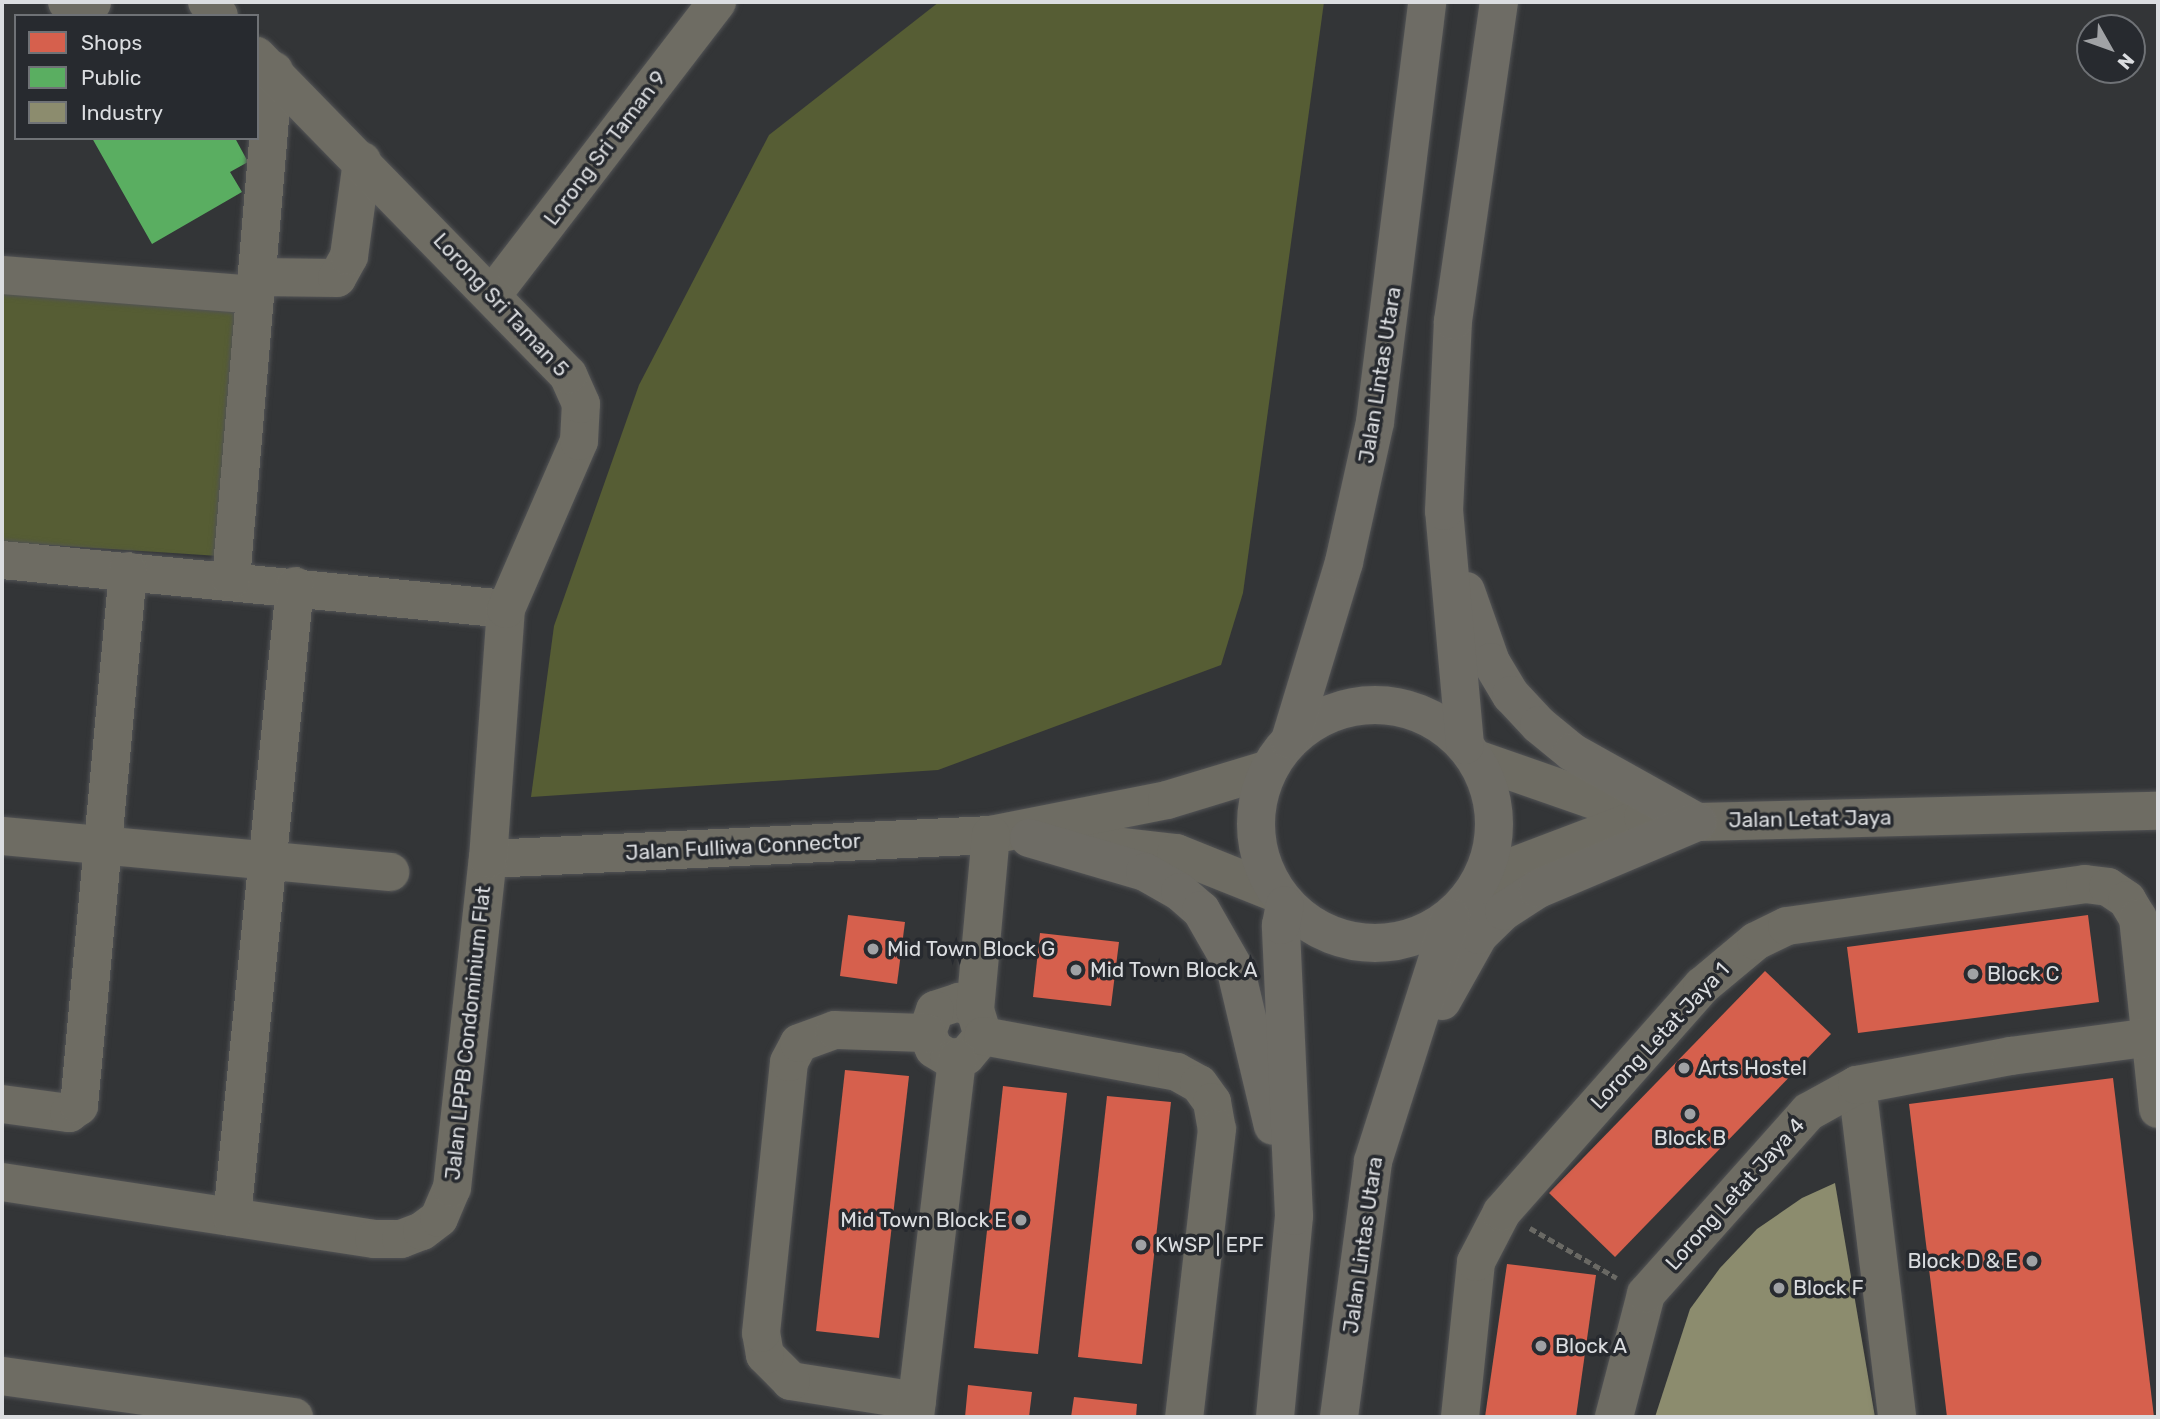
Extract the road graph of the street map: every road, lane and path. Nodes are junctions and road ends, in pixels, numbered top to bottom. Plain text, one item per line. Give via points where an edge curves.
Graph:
1 (1427, 2) edge
2 (1499, 2) edge
3 (711, 4) edge
4 (265, 64) edge
5 (362, 161) junction
6 (2, 275) edge
7 (256, 286) junction
8 (493, 294) junction
9 (1444, 511) junction
10 (2, 560) edge
11 (128, 571) junction
12 (231, 580) junction
13 (295, 586) junction
14 (506, 608) junction
15 (1471, 752) junction
16 (1279, 755) junction
17 (2158, 811) edge
18 (1643, 817) junction
19 (1697, 822) junction
20 (2, 836) edge
21 (996, 836) junction
22 (103, 846) junction
23 (488, 859) junction
24 (267, 861) junction
25 (390, 872) dead end
26 (1477, 887) junction
27 (1280, 899) junction
28 (1451, 917) junction
29 (966, 1027) junction
30 (2154, 1037) edge
31 (1857, 1085) junction
32 (2, 1104) edge
33 (2158, 1109) edge
34 (1373, 1161) junction
35 (2, 1182) edge
36 (1502, 1212) junction
37 (1294, 1216) junction
38 (232, 1217) junction
39 (1646, 1294) junction
40 (2, 1376) edge
41 (916, 1409) edge
42 (294, 1417) edge
43 (1184, 1417) edge
44 (1275, 1417) edge
45 (1339, 1417) edge
46 (1460, 1417) edge
47 (1614, 1417) edge
48 (1897, 1417) edge

1 - 16 main road, Jalan Lintas Utara via 1373,434 1344,562
2 - 9 main road via 1453,321
3 - 8 street, Lorong Sri Taman 9
4 - 5 street, Lorong Sri Taman 5
4 - 7 street
5 - 7 street via 349,256 337,278
5 - 8 street, Lorong Sri Taman 5
6 - 7 street
7 - 12 street
8 - 14 street, Lorong Sri Taman 5 via 568,375 577,388 582,422 579,441
9 - 15 main road
9 - 19 main road via 1476,624 1511,695 1572,752
10 - 11 street
11 - 12 street
11 - 22 street
12 - 13 street
13 - 14 street
13 - 24 street
14 - 23 street, Jalan LPPB Condominium Flat
15 - 16 main road via 1435,720 1398,707 1359,706 1322,717
15 - 18 street
15 - 26 main road via 1493,800 1493,845
16 - 21 street, Jalan Fulliwa Connector via 1167,800
16 - 27 main road via 1258,799 1255,831 1261,863
17 - 19 street, Jalan Letat Jaya
18 - 19 street, Jalan Letat Jaya
18 - 26 street, Jalan Letat Jaya via 1493,874
19 - 34 main road via 1538,889 1504,911 1479,935 1445,995
20 - 22 street
21 - 23 street, Jalan Fulliwa Connector
21 - 27 street, Jalan Fulliwa Connector via 1150,847 1206,863
21 - 29 street
21 - 37 main road via 1145,872 1201,910 1236,971
22 - 24 street
22 - 32 street via 79,1106 69,1113
23 - 38 street, Jalan LPPB Condominium Flat via 452,1188 439,1218 401,1239 374,1239
24 - 25 street
24 - 38 street
26 - 28 main road
27 - 28 main road via 1321,932 1366,945 1411,939
27 - 37 main road
28 - 34 main road, Jalan Lintas Utara
29 - 41 street
29 - 41 street via 934,1049 927,1033 835,1030 799,1043 789,1062 761,1333 765,1355 791,1381
29 - 43 street via 1177,1072 1199,1084 1212,1102 1217,1129
30 - 31 street, Lorong Letat Jaya 4 via 2011,1056
30 - 33 street, Lorong Letat Jaya 1
30 - 36 street, Lorong Letat Jaya 1 via 2138,918 2127,900 2108,887 2085,884 1787,926 1756,941 1702,986
31 - 39 street, Lorong Letat Jaya 4 via 1808,1112
31 - 48 street
34 - 45 main road, Jalan Lintas Utara
35 - 38 street, Jalan LPPB Condominium Flat
36 - 39 path
36 - 46 street, Lorong Letat Jaya 1 via 1476,1262
37 - 44 main road
39 - 47 street, Lorong Letat Jaya 4
40 - 42 street

